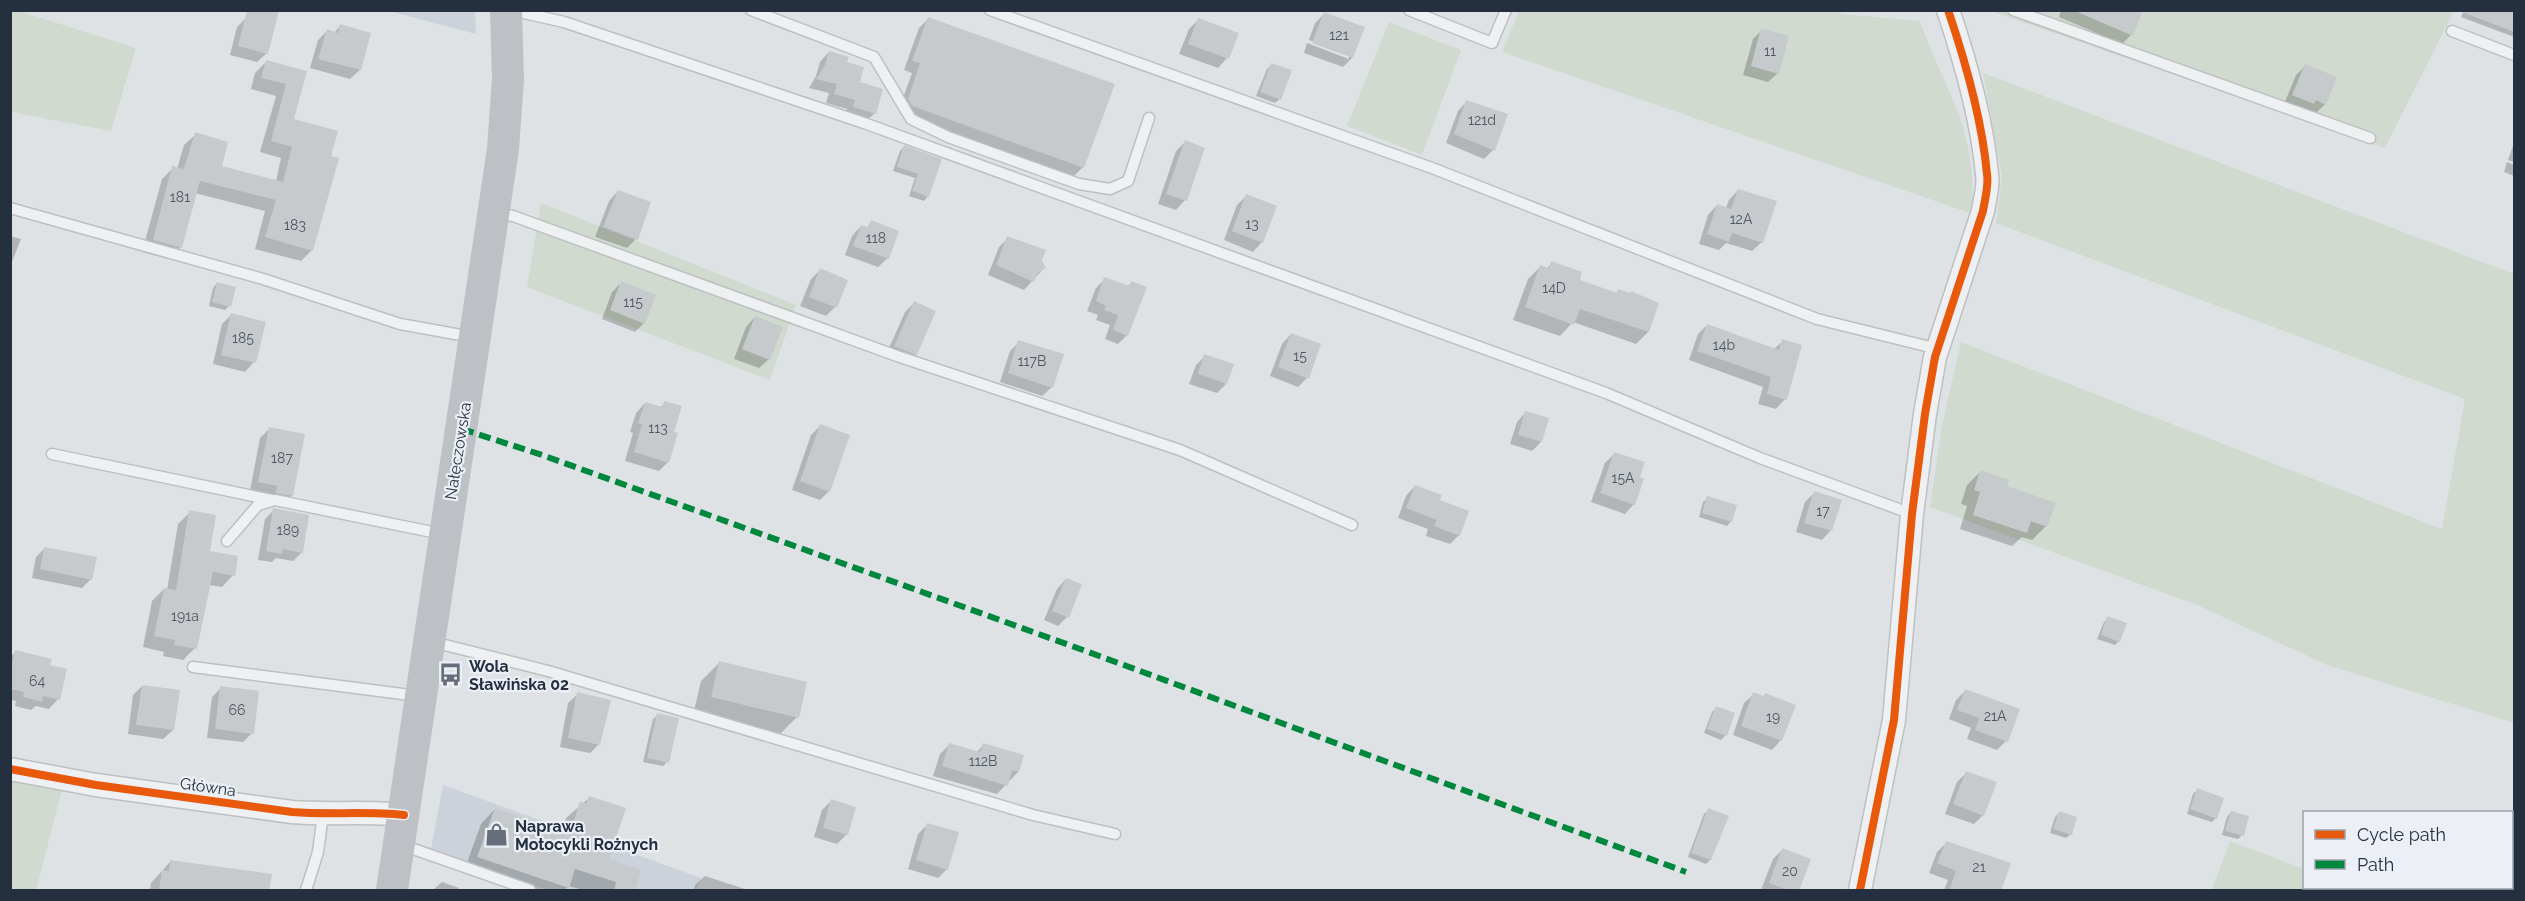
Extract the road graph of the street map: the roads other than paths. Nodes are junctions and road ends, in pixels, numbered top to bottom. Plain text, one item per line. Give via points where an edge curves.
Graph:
1 (506, 10) edge
2 (510, 10) edge
3 (751, 10) edge
4 (990, 10) edge
5 (1409, 10) edge
6 (1506, 10) edge
7 (1948, 10) edge
8 (2013, 10) edge
9 (2452, 32) dead end
10 (2514, 55) edge
11 (1149, 118) dead end
12 (2370, 138) dead end
13 (10, 208) edge
14 (494, 212) junction
15 (475, 338) junction
16 (1938, 349) junction
17 (52, 454) dead end
18 (275, 500) junction
19 (1912, 514) junction
20 (1352, 525) dead end
21 (446, 535) junction
22 (227, 541) dead end
23 (430, 641) junction
24 (194, 667) dead end
25 (422, 696) junction
26 (10, 769) edge
27 (323, 814) junction
28 (401, 830) junction
29 (1114, 834) dead end
30 (306, 891) edge
31 (392, 891) edge
32 (530, 891) edge
33 (1860, 891) edge

1 - 14 main road, Nałęczowska via 507,107
2 - 19 lane via 564,22 864,123 1606,393 1760,458
3 - 11 lane via 874,57 911,119 1079,184 1110,189 1128,181
4 - 16 lane via 1432,168 1817,319
5 - 6 lane via 1492,43
7 - 16 street via 1960,46 1988,175 1983,210
8 - 12 lane
9 - 10 lane
13 - 15 lane via 263,279 400,324
14 - 15 main road, Nałęczowska
14 - 20 lane via 897,356 1180,450
15 - 21 main road, Nałęczowska
16 - 19 street
17 - 18 lane
18 - 21 lane
18 - 22 lane via 258,505
19 - 33 street via 1894,720
21 - 23 main road, Nałęczowska
23 - 25 main road, Nałęczowska
23 - 29 lane via 548,670 1033,815
24 - 25 lane
25 - 28 main road, Nałęczowska
26 - 27 street, Główna via 96,785
27 - 28 street, Główna via 371,812
27 - 30 lane via 318,852
28 - 31 main road, Nałęczowska
28 - 32 lane

